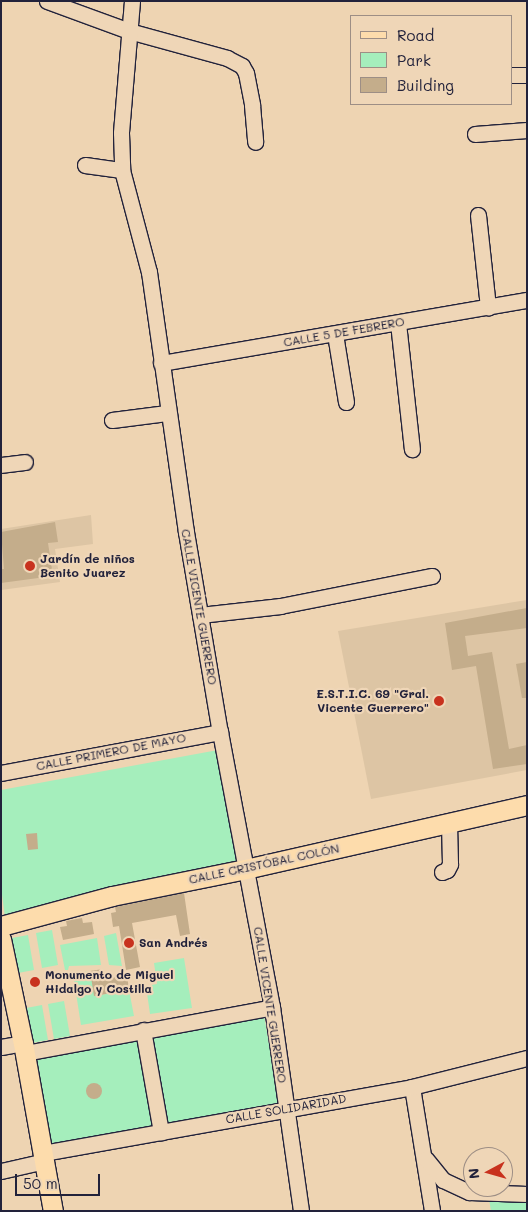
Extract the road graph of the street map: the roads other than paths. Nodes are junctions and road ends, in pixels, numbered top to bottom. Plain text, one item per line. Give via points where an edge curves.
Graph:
1 (47, 1) edge
2 (132, 1) edge
3 (129, 31) junction
4 (513, 74) edge
5 (527, 75) edge
6 (527, 130) edge
7 (475, 134) dead end
8 (255, 142) dead end
9 (85, 165) dead end
10 (122, 170) junction
11 (478, 215) dead end
12 (527, 300) edge
13 (488, 306) junction
14 (398, 323) junction
15 (335, 334) junction
16 (161, 363) junction
17 (346, 402) dead end
18 (168, 412) junction
19 (112, 420) dead end
20 (412, 449) dead end
21 (25, 462) dead end
22 (1, 466) edge
23 (432, 576) dead end
24 (200, 615) junction
25 (220, 732) junction
26 (1, 773) edge
27 (527, 805) edge
28 (449, 823) junction
29 (246, 869) junction
30 (442, 872) dead end
31 (1, 926) edge
32 (1, 939) edge
33 (272, 1007) junction
34 (143, 1030) junction
35 (1, 1047) edge
36 (24, 1048) junction
37 (527, 1058) edge
38 (412, 1087) junction
39 (287, 1110) junction
40 (161, 1132) junction
41 (424, 1156) junction
42 (44, 1157) junction
43 (1, 1170) edge
44 (527, 1194) edge
45 (54, 1211) edge
46 (302, 1211) edge
47 (432, 1211) edge

1 - 3 street
2 - 3 street, CALLE VICENTE GUERRERO
3 - 8 street via 228,58 242,66 252,105
3 - 10 street, CALLE VICENTE GUERRERO via 121,133
4 - 5 street
6 - 7 street
9 - 10 street
10 - 16 street, CALLE VICENTE GUERRERO via 148,272
11 - 13 street
12 - 13 street, CALLE 5 DE FEBRERO
13 - 14 street, CALLE 5 DE FEBRERO
14 - 15 street, CALLE 5 DE FEBRERO
14 - 20 street
15 - 16 street, CALLE 5 DE FEBRERO
15 - 17 street
16 - 18 street, CALLE VICENTE GUERRERO
18 - 19 street
18 - 24 street, CALLE VICENTE GUERRERO
21 - 22 street
23 - 24 street via 280,606
24 - 25 street, CALLE VICENTE GUERRERO
25 - 26 street, CALLE PRIMERO DE MAYO
25 - 29 street, CALLE VICENTE GUERRERO
27 - 28 main road, CALLE CRISTÓBAL COLÓN
28 - 29 main road, CALLE CRISTÓBAL COLÓN
28 - 30 street via 450,864
29 - 31 main road, CALLE CRISTÓBAL COLÓN via 112,896
29 - 33 street, CALLE VICENTE GUERRERO
32 - 36 main road
33 - 34 street
33 - 39 street, CALLE VICENTE GUERRERO
34 - 36 street
34 - 40 street
35 - 36 street
36 - 42 main road
37 - 38 street, CALLE SOLIDARIDAD
38 - 39 street, CALLE SOLIDARIDAD
38 - 41 street
39 - 40 street, CALLE SOLIDARIDAD
39 - 46 street, CALLE VICENTE GUERRERO
40 - 42 street, CALLE SOLIDARIDAD
41 - 44 street via 443,1180 468,1192
41 - 47 street
42 - 43 street, CALLE SOLIDARIDAD
42 - 45 main road

